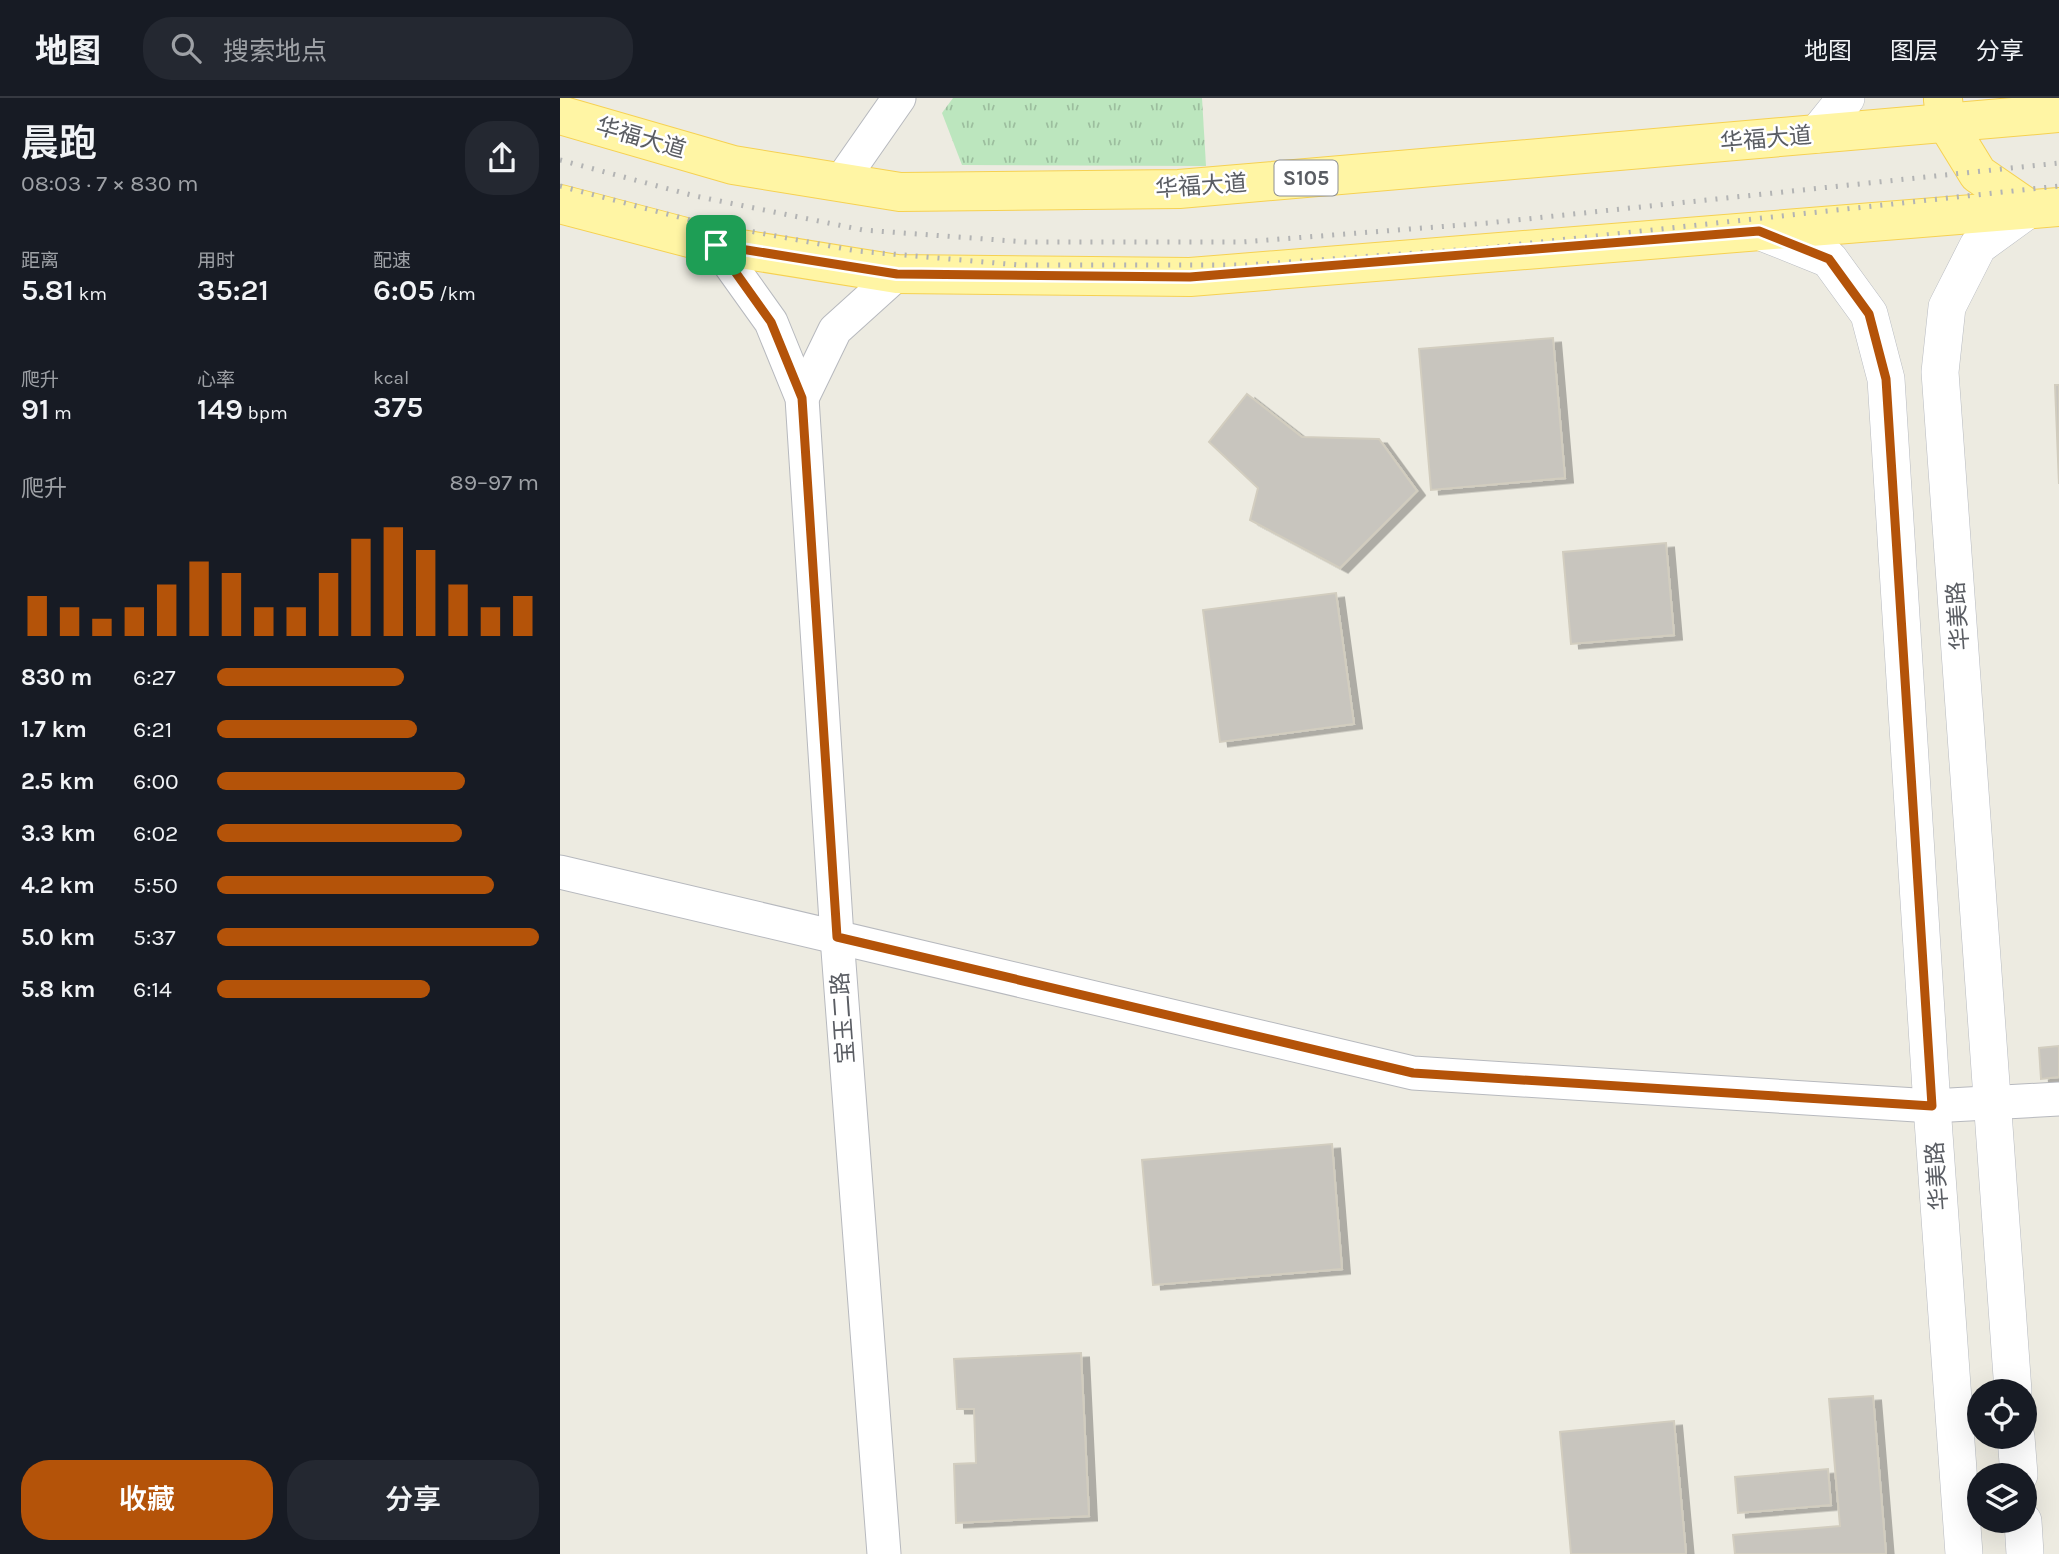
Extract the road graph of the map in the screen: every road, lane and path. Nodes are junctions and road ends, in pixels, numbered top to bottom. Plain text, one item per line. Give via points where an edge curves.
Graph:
1 (899, 98) edge
2 (1846, 98) edge
3 (1944, 110) edge
4 (2059, 113) edge
5 (560, 115) edge
6 (1818, 134) junction
7 (839, 184) junction
8 (560, 204) edge
9 (2044, 208) edge
10 (1759, 231) junction
11 (716, 245) junction
12 (897, 274) junction
13 (802, 398) junction
14 (560, 872) edge
15 (837, 937) junction
16 (2059, 1099) edge
17 (1992, 1102) junction
18 (1932, 1106) junction
19 (2012, 1379) edge
20 (2024, 1533) edge
21 (884, 1554) edge
22 (1964, 1554) edge
23 (2025, 1554) edge

1 - 7 street
2 - 6 main road
3 - 4 main road, 华福大道 / S105
3 - 6 main road, 华福大道 / S105
3 - 9 main road via 1979,174
5 - 7 main road, 华福大道 / S105 via 733,165
6 - 7 main road, 华福大道 / S105 via 1179,189 900,192
8 - 11 main road
9 - 10 main road
9 - 17 main road, 华美路 via 1978,246 1947,307 1940,372
10 - 12 main road via 1190,277
10 - 18 main road, 华美路 via 1829,259 1869,314 1886,379
11 - 12 main road
11 - 13 street via 771,322
12 - 13 street via 835,330
13 - 15 street, 宝玉二路
14 - 15 street
15 - 18 street via 1413,1073
15 - 21 street, 宝玉二路
16 - 17 street
17 - 18 street
17 - 19 main road, 华美路
18 - 22 main road, 华美路
20 - 23 main road

